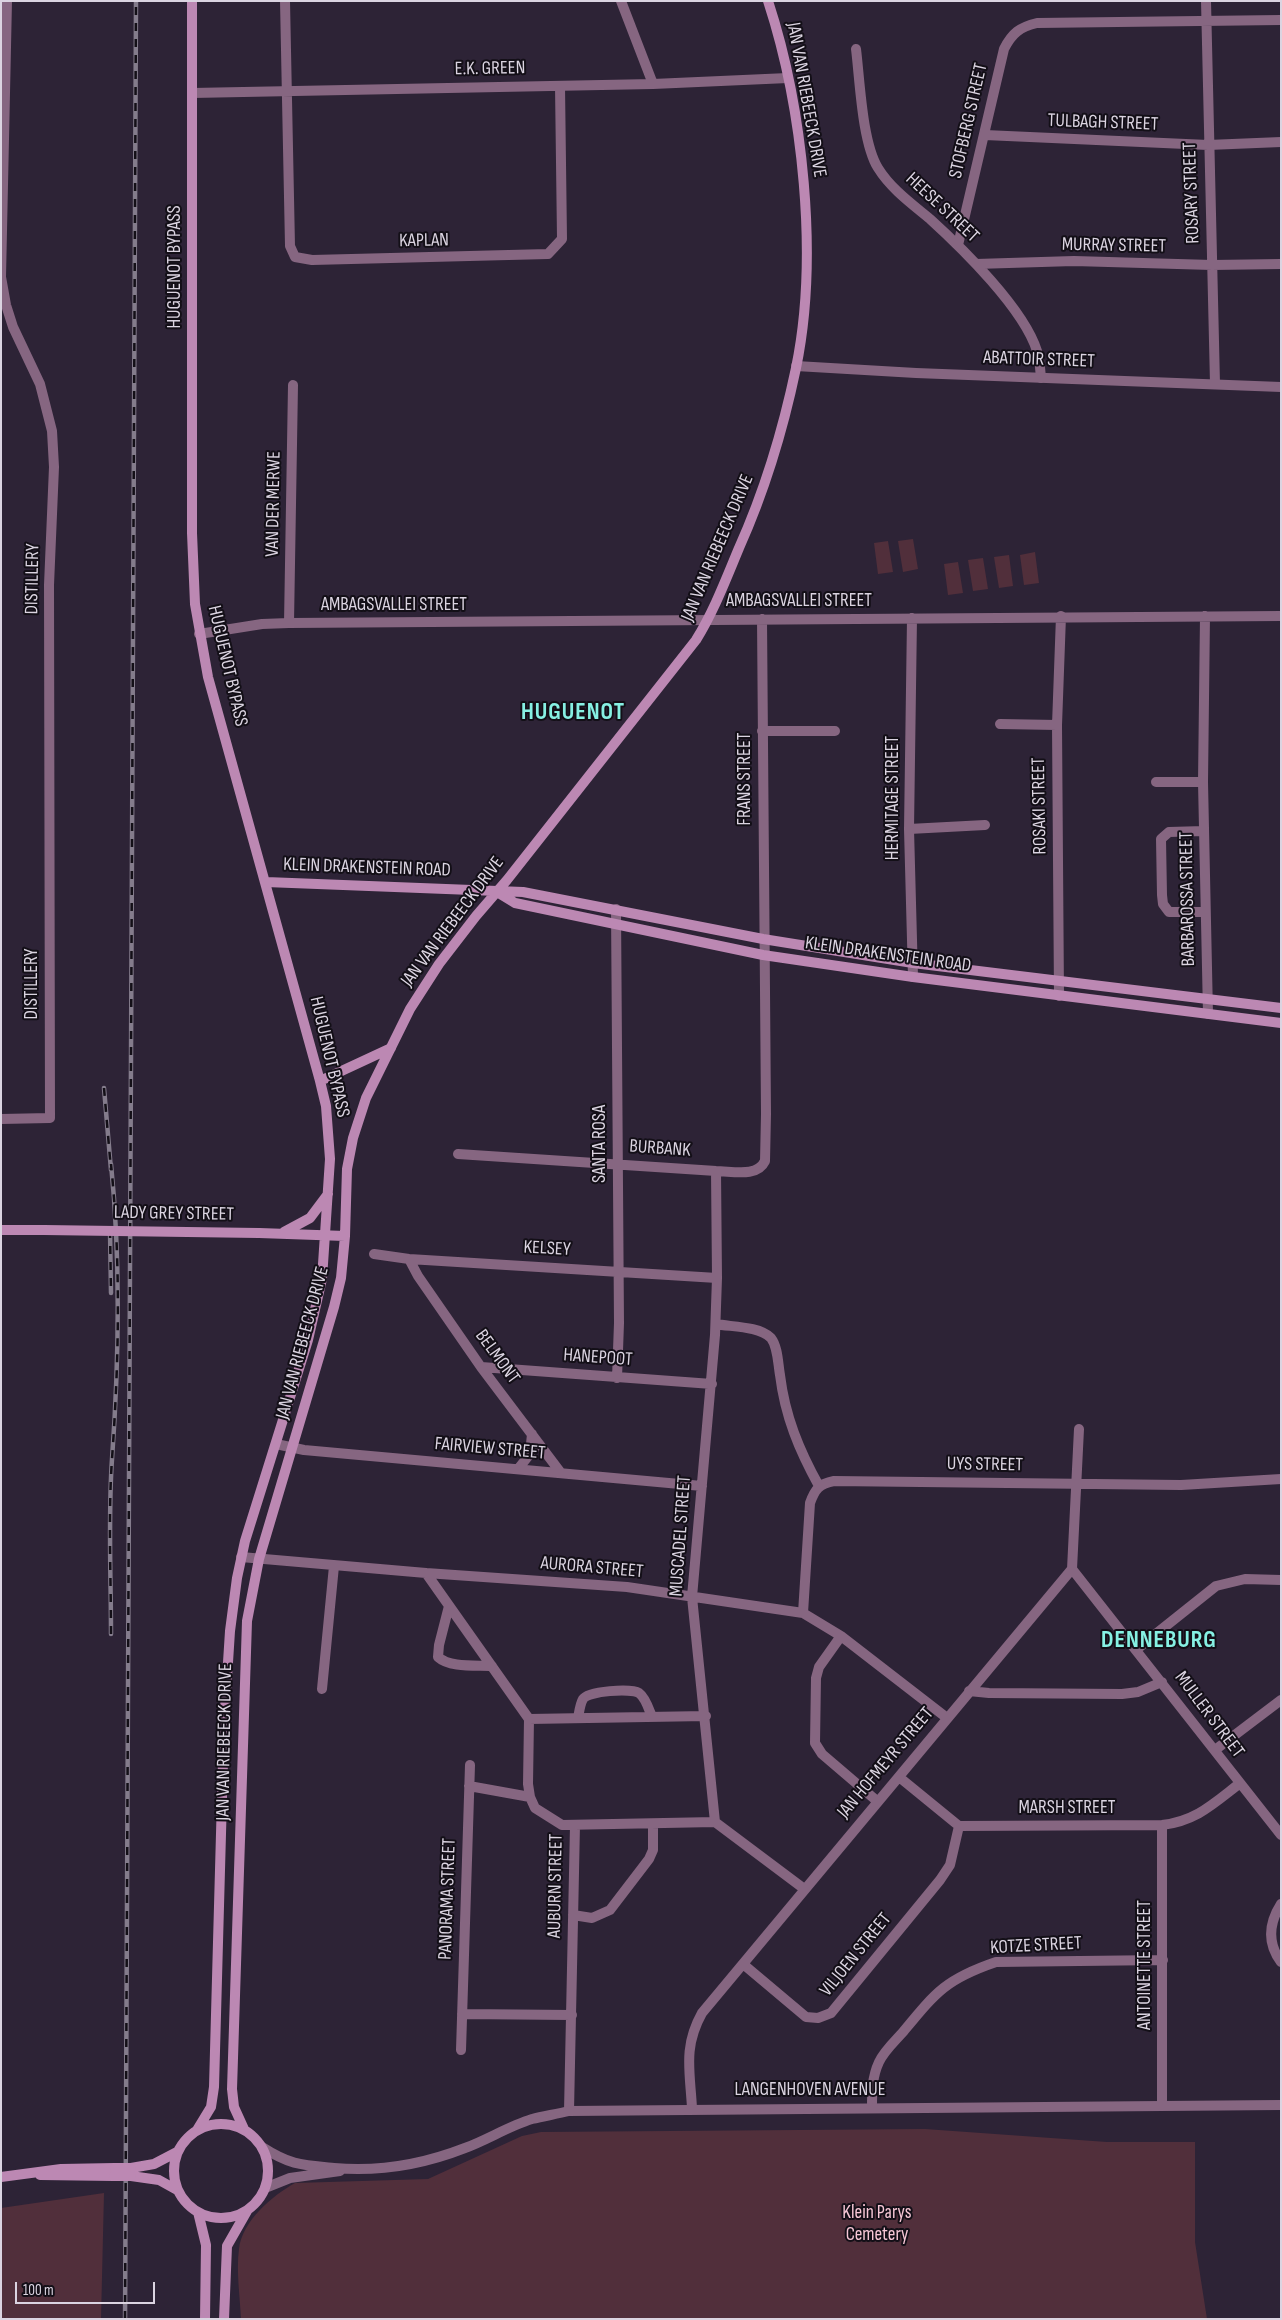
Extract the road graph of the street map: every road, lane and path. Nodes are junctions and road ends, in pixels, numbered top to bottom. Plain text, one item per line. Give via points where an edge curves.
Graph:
1 (7, 1) edge
2 (192, 1) edge
3 (285, 1) edge
4 (621, 1) edge
5 (768, 1) edge
6 (1206, 1) edge
7 (1281, 20) edge
8 (1206, 22) junction
9 (856, 49) dead end
10 (788, 78) junction
11 (653, 84) junction
12 (560, 86) junction
13 (287, 90) junction
14 (192, 93) junction
15 (985, 135) junction
16 (1281, 142) edge
17 (1208, 145) junction
18 (958, 245) junction
19 (976, 264) junction
20 (1281, 264) edge
21 (1212, 265) junction
22 (796, 366) junction
23 (1041, 378) junction
24 (1215, 384) junction
25 (293, 385) dead end
26 (1281, 387) edge
27 (1061, 616) junction
28 (1205, 616) junction
29 (1281, 616) edge
30 (912, 618) junction
31 (709, 619) junction
32 (762, 619) junction
33 (289, 624) junction
34 (199, 634) junction
35 (1000, 724) dead end
36 (1057, 725) junction
37 (835, 730) dead end
38 (762, 731) junction
39 (1156, 782) dead end
40 (1203, 782) junction
41 (985, 824) dead end
42 (910, 829) junction
43 (1204, 830) junction
44 (266, 882) junction
45 (497, 892) junction
46 (616, 910) junction
47 (1205, 912) junction
48 (616, 924) junction
49 (763, 939) junction
50 (763, 955) junction
51 (913, 963) junction
52 (913, 977) junction
53 (1059, 981) junction
54 (1059, 996) junction
55 (1208, 1000) junction
56 (1281, 1008) edge
57 (1208, 1014) junction
58 (1281, 1023) edge
59 (391, 1048) junction
60 (320, 1081) junction
61 (1, 1119) edge
62 (458, 1154) dead end
63 (618, 1164) junction
64 (716, 1171) junction
65 (328, 1194) junction
66 (1, 1230) edge
67 (281, 1233) junction
68 (326, 1234) junction
69 (345, 1236) junction
70 (374, 1254) dead end
71 (410, 1260) junction
72 (618, 1271) junction
73 (718, 1278) junction
74 (716, 1324) junction
75 (482, 1367) junction
76 (617, 1378) junction
77 (712, 1384) junction
78 (1079, 1429) dead end
79 (532, 1434) junction
80 (276, 1444) junction
81 (292, 1447) junction
82 (518, 1469) junction
83 (561, 1473) junction
84 (1281, 1479) edge
85 (1077, 1484) junction
86 (702, 1486) junction
87 (819, 1486) junction
88 (241, 1557) junction
89 (259, 1559) junction
90 (334, 1566) junction
91 (1072, 1569) junction
92 (426, 1574) junction
93 (1281, 1580) edge
94 (692, 1597) junction
95 (449, 1606) junction
96 (803, 1613) junction
97 (842, 1636) junction
98 (1137, 1649) junction
99 (492, 1666) junction
100 (1162, 1682) junction
101 (322, 1689) dead end
102 (969, 1691) junction
103 (1281, 1700) edge
104 (706, 1716) junction
105 (652, 1717) junction
106 (578, 1718) junction
107 (947, 1718) junction
108 (529, 1719) junction
109 (1215, 1750) junction
110 (470, 1766) dead end
111 (899, 1777) junction
112 (1239, 1784) junction
113 (469, 1786) junction
114 (530, 1797) junction
115 (877, 1801) junction
116 (715, 1822) junction
117 (653, 1824) junction
118 (575, 1825) junction
119 (1162, 1825) junction
120 (959, 1826) junction
121 (1281, 1835) edge
122 (804, 1888) junction
123 (1281, 1904) edge
124 (573, 1915) junction
125 (1163, 1960) junction
126 (1281, 1962) edge
127 (743, 1964) junction
128 (462, 2014) junction
129 (572, 2015) junction
130 (461, 2050) dead end
131 (1162, 2105) junction
132 (1281, 2105) edge
133 (692, 2108) junction
134 (872, 2108) junction
135 (569, 2111) junction
136 (244, 2129) junction
137 (197, 2130) junction
138 (262, 2147) junction
139 (177, 2152) junction
140 (348, 2169) junction
141 (131, 2172) junction
142 (1, 2177) edge
143 (265, 2188) junction
144 (177, 2190) junction
145 (247, 2210) junction
146 (198, 2212) junction
147 (205, 2319) edge
148 (224, 2319) edge

1 - 61 street, DISTILLERY via 1,277 13,327 40,384 52,431 54,467 49,585 50,1118
2 - 14 main road, HUGUENOT BYPASS
3 - 13 street
4 - 11 street
5 - 10 main road, JAN VAN RIEBEECK DRIVE
6 - 8 street, ROSARY STREET
7 - 8 street
8 - 15 street, STOFBERG STREET via 1037,23 1023,26 1007,42
8 - 17 street, ROSARY STREET
9 - 18 street, HEESE STREET via 870,148 878,168 890,184
10 - 11 street, E.K. GREEN
10 - 22 main road, JAN VAN RIEBEECK DRIVE via 805,196 803,308
11 - 12 street, E.K. GREEN
12 - 13 street, E.K. GREEN
12 - 13 street, KAPLAN via 562,239 548,254 322,260 295,257 290,246
13 - 14 street, E.K. GREEN
14 - 34 main road, HUGUENOT BYPASS via 192,533
15 - 17 street, TULBAGH STREET
15 - 18 street, STOFBERG STREET
16 - 17 street, TULBAGH STREET
17 - 21 street, ROSARY STREET
18 - 19 street, HEESE STREET
19 - 21 street, MURRAY STREET via 1074,261
19 - 23 street, HEESE STREET via 1031,337 1038,353
20 - 21 street, MURRAY STREET
21 - 24 street, ROSARY STREET
22 - 23 street, ABATTOIR STREET
22 - 31 main road, JAN VAN RIEBEECK DRIVE via 772,466 748,531
23 - 24 street, ABATTOIR STREET
24 - 26 street, ABATTOIR STREET
25 - 33 street, VAN DER MERWE
27 - 28 street, AMBAGSVALLEI STREET
27 - 30 street, AMBAGSVALLEI STREET
27 - 36 street, ROSAKI STREET
28 - 29 street, AMBAGSVALLEI STREET
28 - 40 street, BARBAROSSA STREET
30 - 32 street, AMBAGSVALLEI STREET
30 - 42 street, HERMITAGE STREET
31 - 32 street, AMBAGSVALLEI STREET
31 - 33 street, AMBAGSVALLEI STREET
31 - 45 main road, JAN VAN RIEBEECK DRIVE via 696,640
32 - 38 street, FRANS STREET
33 - 34 street, AMBAGSVALLEI STREET via 262,624
34 - 44 main road, HUGUENOT BYPASS via 208,677
35 - 36 street
36 - 53 street, ROSAKI STREET
37 - 38 street
38 - 49 street, FRANS STREET
39 - 40 street
40 - 43 street, BARBAROSSA STREET
41 - 42 street
42 - 51 street, HERMITAGE STREET
43 - 47 street, BARBAROSSA STREET
43 - 47 street via 1169,832 1161,839 1162,895 1166,910
44 - 45 main road, KLEIN DRAKENSTEIN ROAD
44 - 60 main road, HUGUENOT BYPASS
45 - 46 main road, KLEIN DRAKENSTEIN ROAD via 523,892
45 - 48 main road, KLEIN DRAKENSTEIN ROAD via 515,902
45 - 59 main road, JAN VAN RIEBEECK DRIVE via 439,964
46 - 48 street, SANTA ROSA
46 - 49 main road, KLEIN DRAKENSTEIN ROAD
47 - 55 street, BARBAROSSA STREET
48 - 50 main road, KLEIN DRAKENSTEIN ROAD
48 - 63 street, SANTA ROSA
49 - 50 street, FRANS STREET
49 - 51 main road, KLEIN DRAKENSTEIN ROAD
50 - 52 main road, KLEIN DRAKENSTEIN ROAD
50 - 64 street, BURBANK via 765,1161 752,1172
51 - 52 street, HERMITAGE STREET
51 - 53 main road, KLEIN DRAKENSTEIN ROAD
52 - 54 main road, KLEIN DRAKENSTEIN ROAD
53 - 54 street, ROSAKI STREET
53 - 55 main road, KLEIN DRAKENSTEIN ROAD
54 - 57 main road, KLEIN DRAKENSTEIN ROAD
55 - 56 main road, KLEIN DRAKENSTEIN ROAD
55 - 57 street, BARBAROSSA STREET
57 - 58 main road, KLEIN DRAKENSTEIN ROAD
59 - 60 main road
59 - 69 main road, JAN VAN RIEBEECK DRIVE via 366,1098 353,1138
60 - 65 main road, HUGUENOT BYPASS via 329,1133
62 - 63 street, BURBANK
63 - 64 street, BURBANK
63 - 72 street, SANTA ROSA
64 - 73 street, MUSCADEL STREET
65 - 67 main road via 310,1218
65 - 68 main road, HUGUENOT BYPASS
66 - 67 main road, LADY GREY STREET, bridge
67 - 68 main road, LADY GREY STREET
68 - 69 main road, LADY GREY STREET
68 - 80 main road, JAN VAN RIEBEECK DRIVE via 322,1279 312,1322
69 - 81 main road, JAN VAN RIEBEECK DRIVE via 334,1307
70 - 71 street, KELSEY
71 - 72 street, KELSEY
71 - 75 street, BELMONT
72 - 73 street, KELSEY
72 - 76 street, SANTA ROSA
73 - 74 street, MUSCADEL STREET
74 - 77 street, MUSCADEL STREET
74 - 87 street via 754,1330 772,1339 791,1428
75 - 76 street, HANEPOOT
75 - 79 street, BELMONT
76 - 77 street, HANEPOOT
77 - 86 street, MUSCADEL STREET
78 - 85 street
79 - 82 street via 530,1454
79 - 83 street, BELMONT
80 - 81 street, FAIRVIEW STREET
80 - 88 main road, JAN VAN RIEBEECK DRIVE
81 - 82 street, FAIRVIEW STREET
81 - 89 main road, JAN VAN RIEBEECK DRIVE
82 - 83 street, FAIRVIEW STREET
83 - 86 street, FAIRVIEW STREET
84 - 85 street, UYS STREET via 1181,1485
85 - 87 street, UYS STREET via 834,1480
85 - 91 street
86 - 94 street, MUSCADEL STREET
87 - 96 street via 810,1503
88 - 89 street, AURORA STREET
88 - 137 main road, JAN VAN RIEBEECK DRIVE via 230,1624 225,1715 214,2087 211,2107
89 - 90 street, AURORA STREET
89 - 136 main road, JAN VAN RIEBEECK DRIVE via 247,1621 245,1653 232,2089 234,2107
90 - 92 street, AURORA STREET
90 - 101 street
91 - 98 street, MULLER STREET
91 - 102 street, JAN HOFMEYR STREET
92 - 94 street, AURORA STREET via 628,1587
92 - 95 street
93 - 98 street via 1245,1580 1216,1586
94 - 96 street, AURORA STREET
94 - 104 street, MUSCADEL STREET
95 - 99 street
95 - 99 street via 438,1656 450,1663
96 - 97 street, AURORA STREET
97 - 107 street, AURORA STREET
97 - 115 street via 819,1666 815,1743 822,1754
98 - 100 street, MULLER STREET
99 - 108 street
100 - 102 street via 1138,1692 1122,1694
100 - 109 street, MULLER STREET
102 - 107 street, JAN HOFMEYR STREET
103 - 109 street
104 - 105 street
104 - 116 street, MUSCADEL STREET
105 - 106 street
105 - 106 street via 640,1694 632,1691 591,1693 582,1700
106 - 108 street
107 - 111 street, JAN HOFMEYR STREET
108 - 114 street
109 - 112 street, MULLER STREET
110 - 113 street, PANORAMA STREET
111 - 115 street, JAN HOFMEYR STREET
111 - 120 street
112 - 119 street, MARSH STREET via 1202,1813 1181,1823
112 - 121 street, MULLER STREET
113 - 114 street
113 - 128 street, PANORAMA STREET
114 - 118 street, AUBURN STREET via 535,1808 552,1820 562,1825
115 - 122 street, JAN HOFMEYR STREET
116 - 117 street
116 - 122 street
117 - 118 street
117 - 124 street via 653,1850 649,1859 610,1910 592,1918
118 - 124 street, AUBURN STREET
119 - 120 street, MARSH STREET
119 - 125 street, ANTOINETTE STREET
120 - 127 street, VILJOEN STREET via 950,1865 940,1880 831,2013 806,2018
122 - 127 street, JAN HOFMEYR STREET
123 - 126 street via 1274,1915 1270,1933 1274,1952
124 - 129 street, AUBURN STREET
125 - 131 street, ANTOINETTE STREET
125 - 134 street, KOTZE STREET via 996,1962 970,1970 933,1996 879,2061 872,2081
127 - 133 street, JAN HOFMEYR STREET via 702,2013 692,2031 689,2049
128 - 129 street
128 - 130 street, PANORAMA STREET
129 - 135 street, AUBURN STREET
131 - 132 street, LANGENHOVEN AVENUE
131 - 134 street, LANGENHOVEN AVENUE
133 - 134 street, LANGENHOVEN AVENUE
133 - 135 street, LANGENHOVEN AVENUE
135 - 140 street, LANGENHOVEN AVENUE via 530,2120 464,2149 422,2162
136 - 137 main road via 220,2124
136 - 138 main road
137 - 139 main road
138 - 140 street, LANGENHOVEN AVENUE via 291,2164
138 - 143 main road via 267,2160
139 - 141 main road
139 - 144 main road via 174,2178
140 - 143 street, LANGENHOVEN AVENUE via 297,2176
141 - 142 main road, bridge via 62,2169
141 - 144 main road via 159,2180
143 - 145 main road
144 - 146 main road via 182,2199
145 - 146 main road via 223,2218
145 - 148 main road via 227,2246
146 - 147 main road via 206,2245

